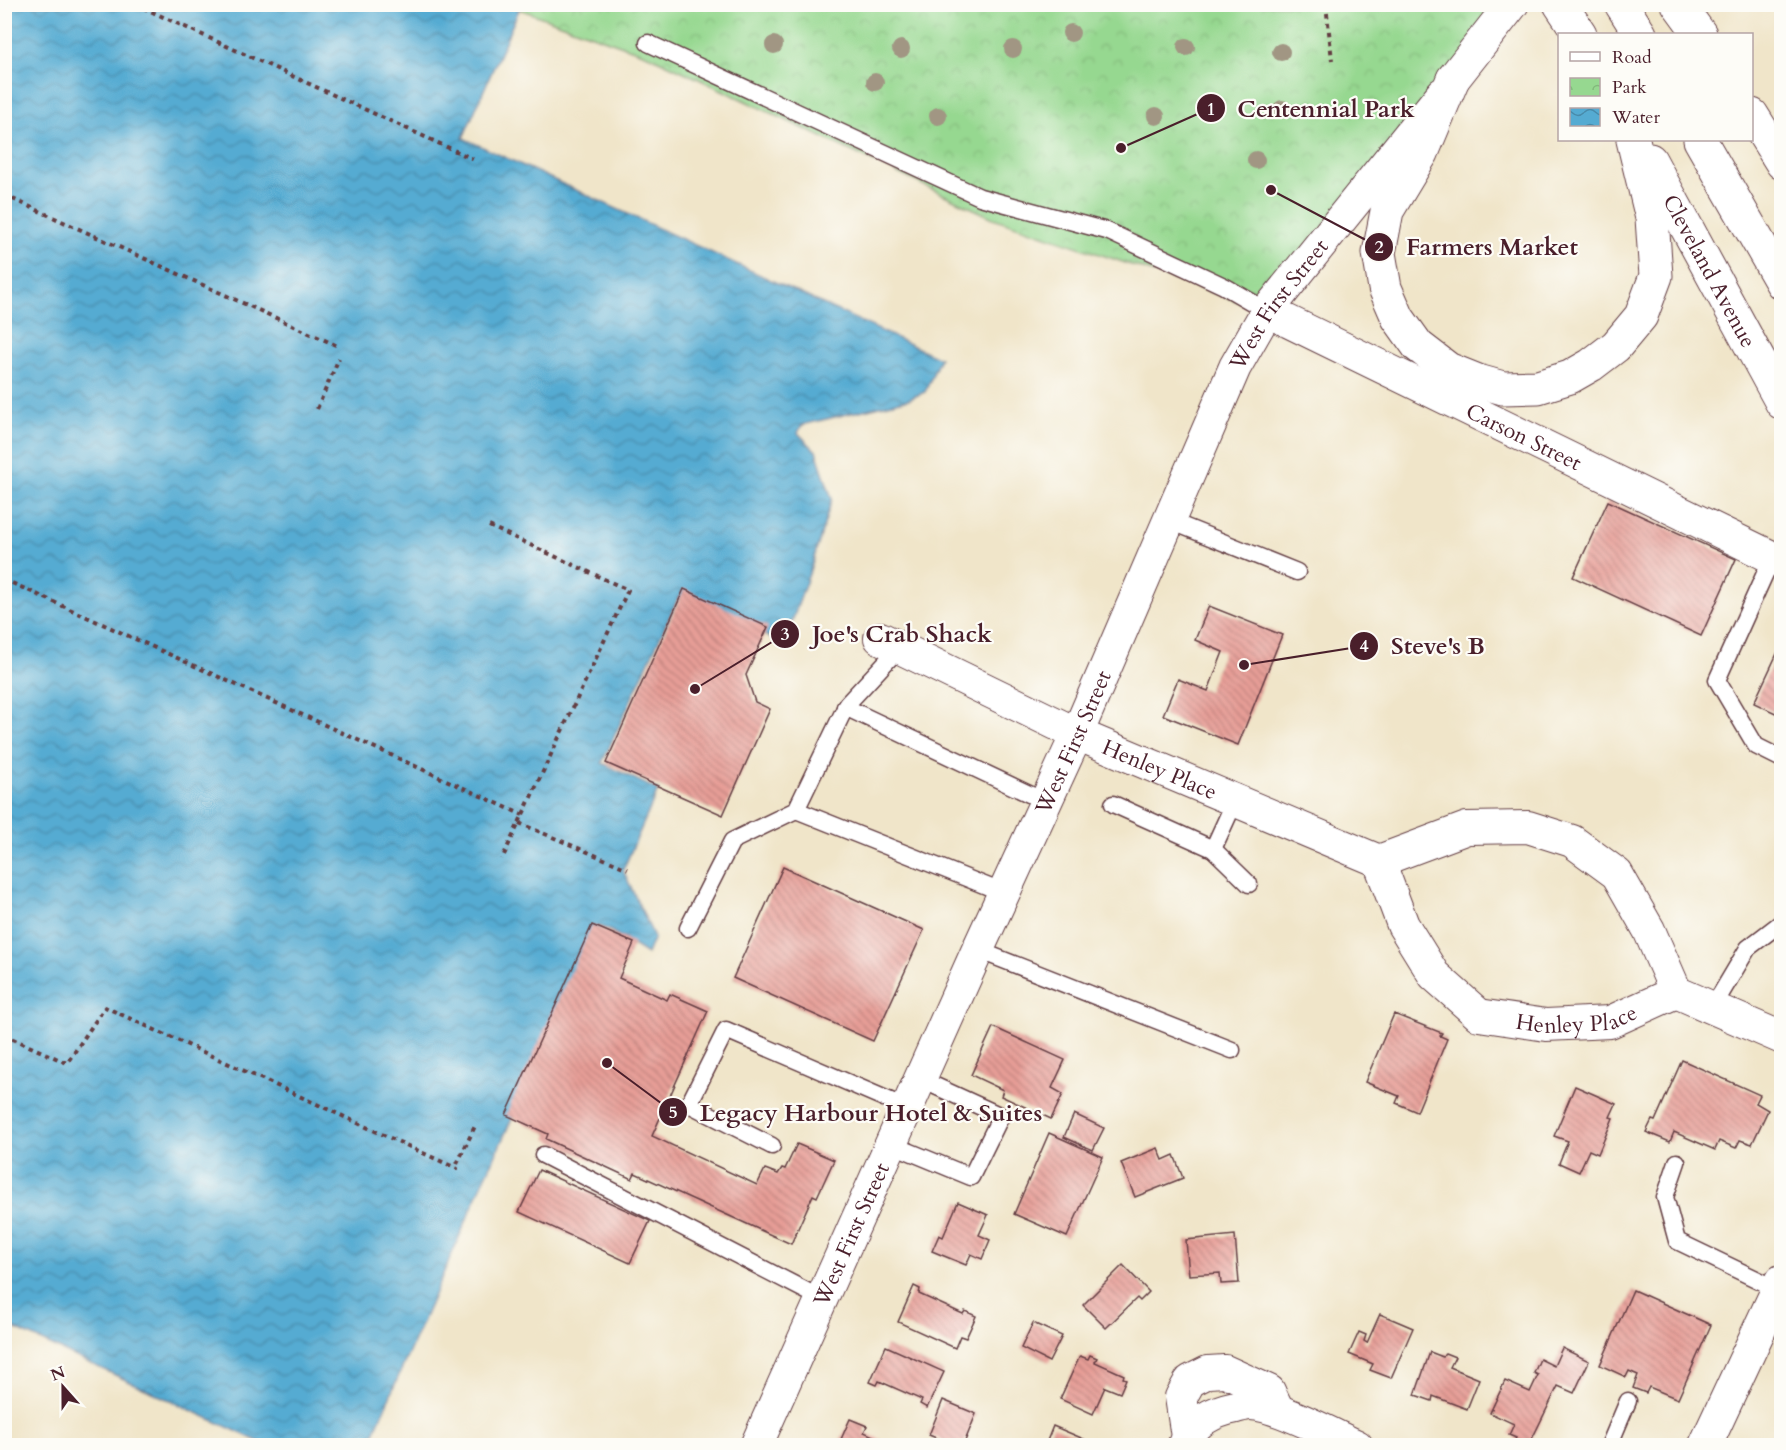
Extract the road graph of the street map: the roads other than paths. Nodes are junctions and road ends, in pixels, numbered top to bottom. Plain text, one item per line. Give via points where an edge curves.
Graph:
1 (1512, 4) edge
2 (1560, 4) edge
3 (1621, 4) edge
4 (1678, 4) edge
5 (1579, 33) edge
6 (1639, 33) edge
7 (1699, 33) edge
8 (648, 44) dead end
9 (1453, 79) junction
10 (1753, 117) edge
11 (1632, 141) edge
12 (1641, 141) edge
13 (1701, 141) edge
14 (1782, 163) edge
15 (1782, 283) edge
16 (1267, 311) junction
17 (1782, 403) edge
18 (1168, 520) junction
19 (1777, 560) edge
20 (1297, 572) dead end
21 (890, 643) joint
22 (845, 707) junction
23 (1077, 734) junction
24 (1782, 759) edge
25 (1235, 801) junction
26 (1046, 802) junction
27 (1113, 804) dead end
28 (796, 810) junction
29 (1213, 849) junction
30 (1379, 861) junction
31 (1249, 884) dead end
32 (1004, 893) junction
33 (1782, 922) edge
34 (688, 928) dead end
35 (978, 950) junction
36 (1676, 992) junction
37 (1713, 1007) junction
38 (1782, 1038) edge
39 (1232, 1050) dead end
40 (920, 1079) junction
41 (907, 1108) junction
42 (891, 1144) junction
43 (772, 1146) dead end
44 (543, 1155) dead end
45 (1677, 1162) dead end
46 (1780, 1281) edge
47 (822, 1299) junction
48 (1628, 1401) dead end
49 (1278, 1411) junction
50 (1185, 1441) edge
51 (756, 1446) edge
52 (1358, 1446) edge
53 (1609, 1446) edge
54 (1705, 1446) edge

1 - 9 main road
2 - 5 main road
3 - 6 main road
4 - 7 main road
8 - 16 lane via 980,197 1107,231 1224,286
9 - 11 main road via 1422,153 1387,211 1379,253 1385,288 1398,318 1418,346 1448,369 1478,381 1503,388 1538,387 1570,377 1616,346 1641,316 1656,276 1652,218
9 - 16 street, West First Street
10 - 14 main road
12 - 17 main road, Cleveland Avenue
13 - 15 main road
16 - 18 street, West First Street via 1235,367
16 - 19 street, Carson Street
18 - 20 lane
18 - 23 street, West First Street
19 - 24 lane via 1718,680 1756,746
21 - 22 lane
21 - 23 street, Henley Place
22 - 26 lane
22 - 28 lane
23 - 25 street, Henley Place
23 - 26 street, West First Street
25 - 29 lane
25 - 30 street, Henley Place
26 - 32 street, West First Street
27 - 29 lane
28 - 32 lane
28 - 34 lane via 732,841
29 - 31 lane
30 - 36 street via 1467,828 1528,827 1572,841 1617,874
30 - 36 street, Henley Place via 1402,925 1434,975 1479,1015 1546,1025 1610,1022
32 - 35 street, West First Street
33 - 37 lane via 1748,948
35 - 39 lane
35 - 40 street, West First Street
36 - 37 street
37 - 38 street
40 - 41 street, West First Street
40 - 42 lane via 1001,1116 971,1177
41 - 42 street, West First Street
41 - 43 lane via 726,1029 689,1104
42 - 47 street, West First Street
44 - 47 lane
45 - 46 lane via 1665,1197 1677,1241
46 - 54 main road
47 - 51 street, West First Street
48 - 53 lane
49 - 50 street via 1250,1404 1226,1409 1204,1418
49 - 50 street via 1269,1392 1225,1371 1209,1372 1190,1380 1181,1397
49 - 52 street

